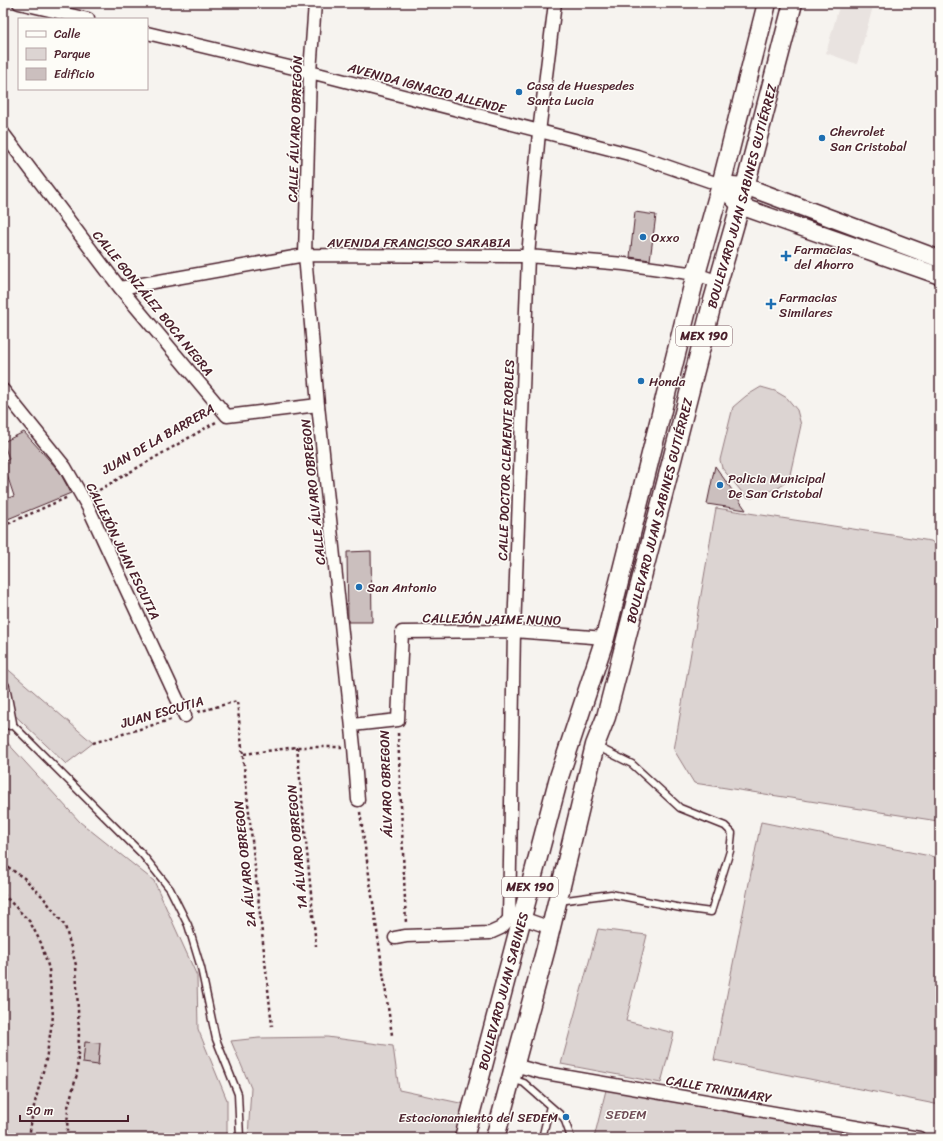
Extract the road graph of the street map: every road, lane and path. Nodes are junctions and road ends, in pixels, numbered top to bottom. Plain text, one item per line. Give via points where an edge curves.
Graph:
1 (19, 3) edge
2 (315, 3) edge
3 (556, 3) edge
4 (767, 3) edge
5 (793, 3) edge
6 (84, 18) edge
7 (148, 33) edge
8 (310, 72) junction
9 (540, 132) junction
10 (3, 133) edge
11 (721, 185) junction
12 (745, 186) junction
13 (740, 206) junction
14 (305, 255) junction
15 (528, 256) junction
16 (940, 259) edge
17 (696, 274) junction
18 (940, 276) edge
19 (719, 282) junction
20 (120, 288) junction
21 (3, 390) edge
22 (318, 405) junction
23 (227, 416) junction
24 (81, 496) junction
25 (3, 526) edge
26 (514, 631) junction
27 (402, 632) joint
28 (605, 638) junction
29 (3, 687) edge
30 (238, 701) joint
31 (185, 716) junction
32 (7, 719) edge
33 (398, 720) junction
34 (352, 725) junction
35 (93, 743) dead end
36 (595, 745) junction
37 (297, 747) junction
38 (354, 747) junction
39 (244, 754) junction
40 (358, 800) joint
41 (3, 864) edge
42 (3, 894) edge
43 (557, 902) junction
44 (516, 918) junction
45 (551, 928) junction
46 (401, 937) joint
47 (316, 946) dead end
48 (272, 1026) dead end
49 (392, 1035) dead end
50 (513, 1072) junction
51 (550, 1106) junction
52 (29, 1138) edge
53 (69, 1138) edge
54 (240, 1138) edge
55 (464, 1138) edge
56 (495, 1138) edge
57 (542, 1138) edge
58 (569, 1138) edge
59 (920, 1138) edge

1 - 6 street
2 - 8 street, CALLE ÁLVARO OBREGÓN
3 - 9 street, CALLE DOCTOR CLEMENTE ROBLES
4 - 11 main road, BOULEVARD JUAN SABINES GUTIÉRREZ / MEX 190
5 - 12 main road, BOULEVARD JUAN SABINES GUTIÉRREZ / MEX 190
7 - 8 street, AVENIDA IGNACIO ALLENDE
8 - 9 street, AVENIDA IGNACIO ALLENDE
8 - 14 street, CALLE ÁLVARO OBREGÓN
9 - 11 street, AVENIDA IGNACIO ALLENDE via 637,156
9 - 15 street, CALLE DOCTOR CLEMENTE ROBLES
10 - 20 street, CALLE GONZÁLEZ BOCA NEGRA
11 - 12 main road
11 - 13 main road
11 - 17 main road, BOULEVARD JUAN SABINES GUTIÉRREZ / MEX 190
12 - 13 main road, BOULEVARD JUAN SABINES GUTIÉRREZ / MEX 190
12 - 16 main road
13 - 18 main road
13 - 19 main road, BOULEVARD JUAN SABINES GUTIÉRREZ / MEX 190
14 - 15 street, AVENIDA FRANCISCO SARABIA
14 - 20 street, AVENIDA FRANCISCO SARABIA
14 - 22 street, CALLE ÁLVARO OBREGON
15 - 17 street, AVENIDA FRANCISCO SARABIA via 624,264
15 - 26 street, CALLE DOCTOR CLEMENTE ROBLES
17 - 19 street, AVENIDA FRANCISCO SARABIA
17 - 28 main road, BOULEVARD JUAN SABINES GUTIÉRREZ / MEX 190
19 - 36 main road, BOULEVARD JUAN SABINES GUTIÉRREZ / MEX 190 via 606,717
20 - 23 street, CALLE GONZÁLEZ BOCA NEGRA
21 - 24 street, CALLEJÓN JUAN ESCUTIA via 65,467
22 - 23 street
22 - 34 street, CALLE ÁLVARO OBREGON
23 - 24 path, JUAN DE LA BARRERA
24 - 25 path, JUAN DE LA BARRERA
24 - 31 street, CALLEJÓN JUAN ESCUTIA
26 - 27 street, CALLEJÓN JAIME NUNO
26 - 28 street, CALLEJÓN JAIME NUNO
26 - 44 street, CALLE DOCTOR CLEMENTE ROBLES
27 - 33 street, ÁLVARO OBREGON
28 - 44 main road, BOULEVARD JUAN SABINES / MEX 190
29 - 32 street
30 - 31 path, JUAN ESCUTIA
30 - 39 path, 2A ÁLVARO OBREGON
31 - 35 path, JUAN ESCUTIA
32 - 54 lane via 142,854 170,889 188,925 201,968 216,1039 238,1094
33 - 34 street
33 - 46 path, ÁLVARO OBREGON
34 - 38 street, CALLE ÁLVARO OBREGON
36 - 43 main road, MEX 190
36 - 43 lane via 632,764 680,808 725,826 732,833 730,851 711,912 611,894
37 - 38 path
37 - 39 path
37 - 47 path, 1A ÁLVARO OBREGON
38 - 40 street, CALLE ÁLVARO OBREGON
39 - 48 path, 2A ÁLVARO OBREGON
40 - 49 path, ÁLVARO OBREGON
41 - 53 path via 24,878 43,897 65,926 76,965 79,1033 77,1074 68,1107
42 - 52 path via 30,922 41,943 49,968 53,1016
43 - 45 main road, MEX 190
44 - 45 street
44 - 46 street via 490,934
44 - 55 main road, BOULEVARD JUAN SABINES / MEX 190 via 517,939
45 - 50 main road, MEX 190
50 - 51 lane
50 - 56 main road, MEX 190
50 - 59 street, CALLE TRINIMARY via 548,1073
51 - 57 lane
51 - 58 lane via 564,1118

